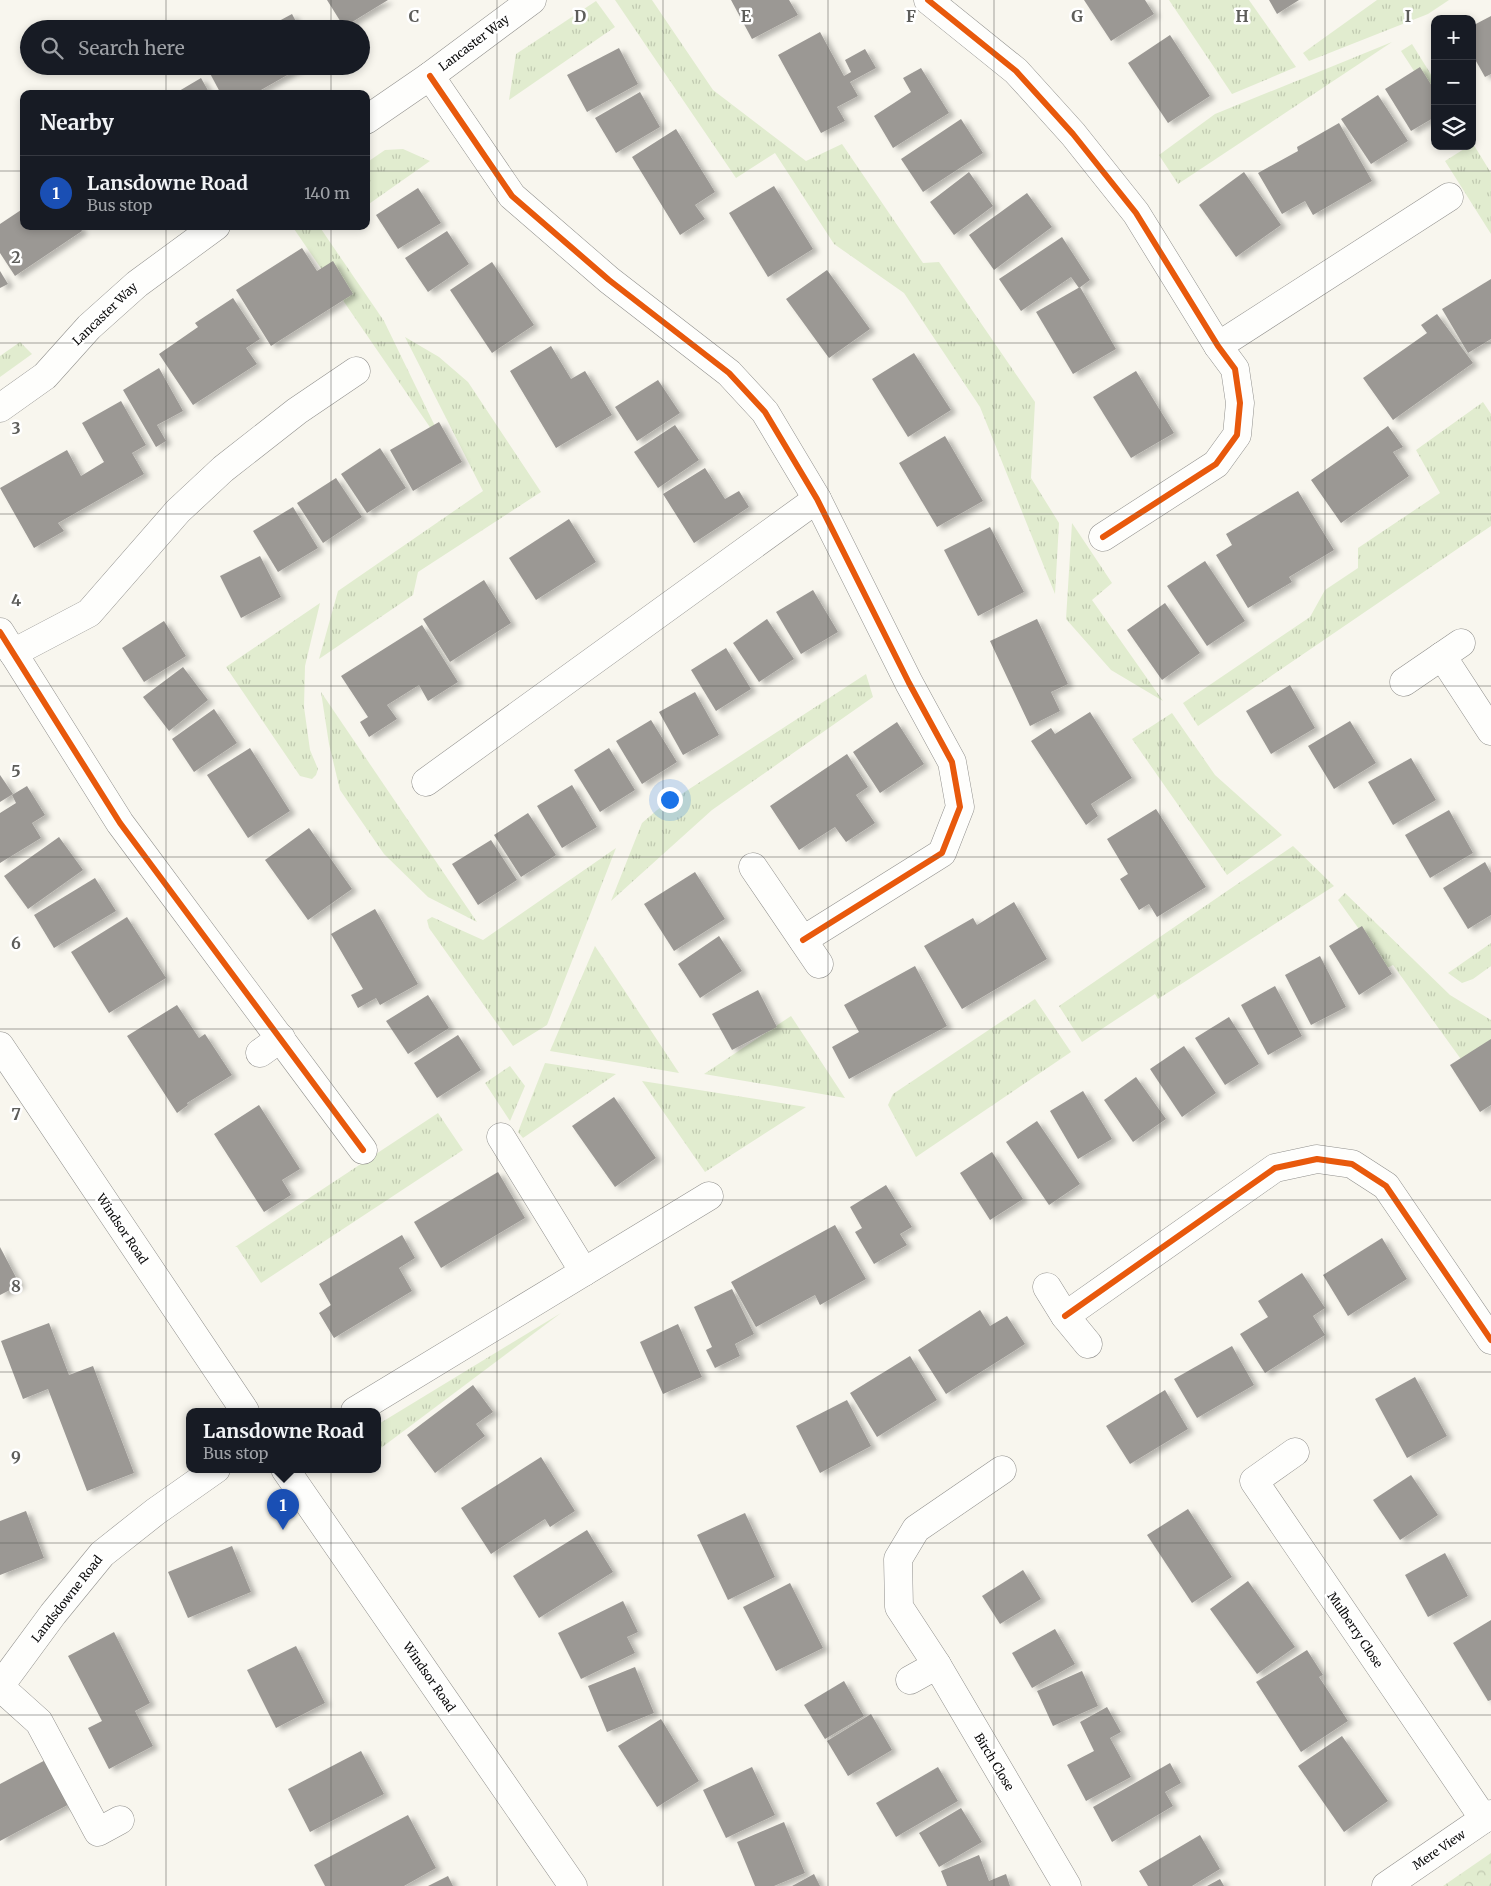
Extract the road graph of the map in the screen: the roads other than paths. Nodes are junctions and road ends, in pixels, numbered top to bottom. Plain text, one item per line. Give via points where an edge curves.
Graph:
1 (532, 0) edge
2 (928, 0) edge
3 (430, 76) junction
4 (370, 117) edge
5 (1449, 197) dead end
6 (211, 230) edge
7 (1218, 346) junction
8 (356, 371) dead end
9 (0, 408) edge
10 (817, 500) junction
11 (1103, 537) dead end
12 (6, 643) edge
13 (1404, 682) dead end
14 (1491, 731) edge
15 (426, 782) dead end
16 (753, 867) dead end
17 (803, 940) junction
18 (819, 964) dead end
19 (0, 1046) edge
20 (501, 1137) dead end
21 (363, 1150) dead end
22 (709, 1196) dead end
23 (584, 1272) junction
24 (1047, 1287) dead end
25 (1065, 1316) junction
26 (1491, 1340) edge
27 (1088, 1344) dead end
28 (243, 1408) edge
29 (360, 1408) edge
30 (1295, 1452) dead end
31 (1002, 1470) dead end
32 (210, 1473) edge
33 (288, 1473) edge
34 (936, 1665) junction
35 (910, 1680) dead end
36 (0, 1687) edge
37 (1488, 1817) edge
38 (120, 1820) dead end
39 (573, 1886) edge
40 (1067, 1886) edge
41 (1386, 1886) edge

1 - 3 street, Lancaster Way
2 - 7 street via 1016,71 1074,134 1136,213
3 - 4 street, Lancaster Way
3 - 10 street via 512,196 609,280 729,373 765,412
5 - 7 street
6 - 9 street, Lancaster Way via 137,284 89,327 45,376
7 - 11 street via 1235,369 1240,404 1237,435 1216,464
8 - 12 street via 297,411 223,469 178,511 89,613
10 - 15 street
10 - 17 street via 952,762 960,807 942,853
12 - 21 street via 120,823 270,1046
13 - 14 street via 1451,649
16 - 17 street
17 - 18 street
19 - 28 street, Windsor Road
20 - 23 street
22 - 23 street
23 - 29 street
24 - 25 street
25 - 26 street via 1275,1168 1317,1159 1352,1164 1386,1186
25 - 27 street
30 - 37 street, Mulberry Close via 1254,1481
31 - 34 street, Birch Close via 916,1529 898,1559 899,1606
32 - 36 street, Landsdowne Road via 102,1554
33 - 39 street, Windsor Road
34 - 35 street
34 - 40 street, Birch Close
36 - 38 street via 39,1722 98,1832
37 - 41 street, Mere View

